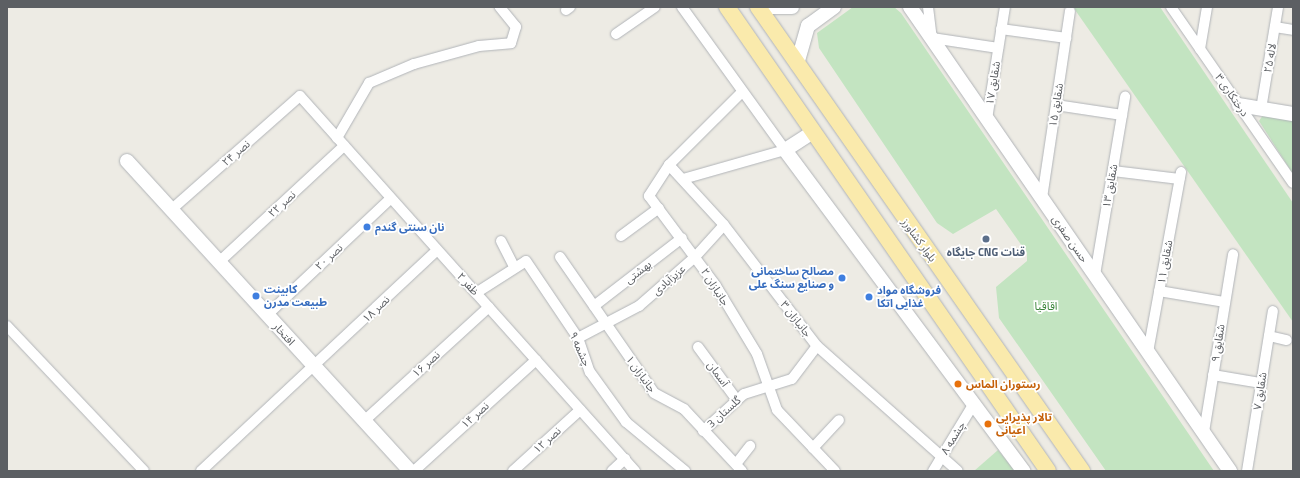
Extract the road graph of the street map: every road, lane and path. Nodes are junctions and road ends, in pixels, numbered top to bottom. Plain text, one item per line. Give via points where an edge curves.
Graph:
1 (500, 7) edge
2 (655, 7) edge
3 (682, 7) edge
4 (727, 7) edge
5 (758, 7) edge
6 (764, 7) edge
7 (793, 7) edge
8 (834, 7) edge
9 (910, 7) edge
10 (928, 7) edge
11 (1005, 7) edge
12 (1171, 7) edge
13 (1207, 7) edge
14 (1278, 7) edge
15 (1070, 11) dead end
16 (808, 26) junction
17 (1275, 27) junction
18 (1001, 29) junction
19 (1293, 30) edge
20 (616, 34) dead end
21 (932, 38) junction
22 (1066, 38) junction
23 (998, 48) junction
24 (1200, 49) junction
25 (797, 64) junction
26 (742, 92) junction
27 (300, 96) joint
28 (1125, 97) dead end
29 (1056, 105) junction
30 (1239, 105) junction
31 (1261, 109) junction
32 (1293, 114) edge
33 (1122, 115) junction
34 (987, 119) junction
35 (813, 132) junction
36 (337, 138) junction
37 (344, 146) junction
38 (785, 150) junction
39 (127, 161) dead end
40 (669, 165) junction
41 (1113, 170) junction
42 (683, 180) junction
43 (1293, 183) edge
44 (391, 198) junction
45 (1042, 198) junction
46 (659, 208) junction
47 (171, 210) junction
48 (724, 225) junction
49 (621, 236) dead end
50 (682, 238) junction
51 (501, 241) dead end
52 (437, 250) junction
53 (1232, 254) dead end
54 (560, 257) dead end
55 (695, 257) junction
56 (219, 262) junction
57 (515, 268) junction
58 (1095, 275) junction
59 (1159, 291) junction
60 (476, 293) junction
61 (1225, 302) junction
62 (594, 306) junction
63 (489, 307) junction
64 (1273, 311) dead end
65 (266, 315) junction
66 (606, 324) junction
67 (7, 326) edge
68 (1269, 336) junction
69 (578, 338) junction
70 (1287, 340) dead end
71 (817, 346) junction
72 (698, 347) dead end
73 (1148, 352) junction
74 (536, 360) junction
75 (314, 367) junction
76 (1213, 375) junction
77 (1261, 383) junction
78 (768, 386) junction
79 (737, 400) junction
80 (973, 405) junction
81 (580, 410) junction
82 (839, 420) dead end
83 (364, 421) junction
84 (703, 431) junction
85 (1204, 432) junction
86 (750, 446) dead end
87 (813, 448) junction
88 (943, 455) junction
89 (624, 460) junction
90 (739, 468) edge
91 (144, 471) edge
92 (201, 471) edge
93 (410, 471) edge
94 (414, 471) edge
95 (513, 471) edge
96 (612, 471) edge
97 (635, 471) edge
98 (685, 471) edge
99 (835, 471) edge
100 (933, 471) edge
101 (958, 471) edge
102 (1023, 471) edge
103 (1048, 471) edge
104 (1082, 471) edge
105 (1230, 471) edge
106 (1247, 471) edge

1 - 36 street via 516,27 512,43 479,46 414,64 369,84
2 - 20 street
3 - 26 street
4 - 35 main road
5 - 25 main road, بلوار کشاورز
6 - 7 street
7 - 16 street
8 - 16 street
9 - 21 street, حسن صفری
10 - 21 street
11 - 18 street, شقایق ۱۷
12 - 24 street, درختکاری ۳
13 - 24 street
14 - 17 street, لاله ۲۵
15 - 22 street, شقایق ۱۵
16 - 25 street
17 - 19 street
17 - 31 street, لاله ۲۵
18 - 22 street
18 - 23 street, شقایق ۱۷
21 - 23 street, شقایق ۱۷
21 - 34 street, حسن صفری
22 - 29 street, شقایق ۱۵
23 - 34 street, شقایق ۱۷
24 - 30 street, درختکاری ۳
25 - 104 main road, بلوار کشاورز
26 - 38 street
26 - 40 street
27 - 36 street, ظفر ۲
27 - 47 street, نصر ۲۴
28 - 33 street, شقایق ۱۳
29 - 33 street
29 - 45 street, شقایق ۱۵
30 - 31 street
30 - 43 street, درختکاری ۳
31 - 32 street
33 - 41 street, شقایق ۱۳
34 - 45 street, حسن صفری
35 - 38 street
35 - 103 main road
36 - 37 street, ظفر ۲
37 - 44 street, ظفر ۲
37 - 56 street, نصر ۲۲
38 - 42 street
38 - 80 street
39 - 47 street, افتخار
40 - 42 street, جانبازان ۳
40 - 46 street, جانبازان ۲ via 649,196
41 - 58 street, شقایق ۱۳
41 - 59 street, شقایق ۱۱ via 1180,176
42 - 48 street, جانبازان ۳
44 - 52 street, ظفر ۲
44 - 65 street, نصر ۲۰
45 - 58 street, حسن صفری
46 - 49 street
46 - 50 street, جانبازان ۲
47 - 56 street, افتخار
48 - 55 street, عزیزآبادی
48 - 71 street, جانبازان ۳
50 - 55 street, جانبازان ۲
50 - 62 street, بهشتی
51 - 57 street
52 - 60 street, ظفر ۲
52 - 75 street, نصر ۱۸
53 - 61 street, شقایق ۹
54 - 62 street, جانبازان ۱
55 - 66 street, عزیزآبادی via 639,306
55 - 78 street, جانبازان ۲ via 757,354
56 - 65 street, افتخار
57 - 60 street, چشمه ۹
57 - 69 street, چشمه ۹ via 526,261
58 - 73 street, حسن صفری
59 - 61 street
59 - 73 street, شقایق ۱۱
60 - 63 street, ظفر ۲
61 - 76 street, شقایق ۹
62 - 66 street, جانبازان ۱
63 - 74 street, ظفر ۲
63 - 83 street, نصر ۱۶
64 - 68 street, شقایق ۷
65 - 75 street, افتخار
66 - 69 street, عزیزآبادی
66 - 84 street, جانبازان ۱ via 654,393 684,408
67 - 91 street
68 - 70 street
68 - 77 street, شقایق ۷
69 - 98 street, چشمه ۹ via 590,372 626,422
71 - 78 street, گلستان 3 via 792,379
71 - 88 street, جانبازان ۳
72 - 79 street, آسمان
73 - 85 street, حسن صفری
74 - 81 street, ظفر ۲
74 - 94 street, نصر ۱۴
75 - 83 street, افتخار
75 - 92 street, نصر ۱۸
76 - 77 street
76 - 85 street, شقایق ۹
77 - 106 street, شقایق ۷
78 - 79 street, گلستان 3 via 744,394
78 - 87 street, جانبازان ۲ via 777,410
79 - 84 street, گلستان 3
80 - 88 street, چشمه ۸
80 - 102 street
81 - 89 street, ظفر ۲
81 - 95 street, نصر ۱۲
82 - 87 street
83 - 93 street, افتخار
84 - 90 street, جانبازان ۱
85 - 105 street, حسن صفری
86 - 90 street
87 - 99 street, جانبازان ۲
88 - 100 street, چشمه ۸
88 - 101 street, جانبازان ۳
89 - 96 street
89 - 97 street, ظفر ۲

